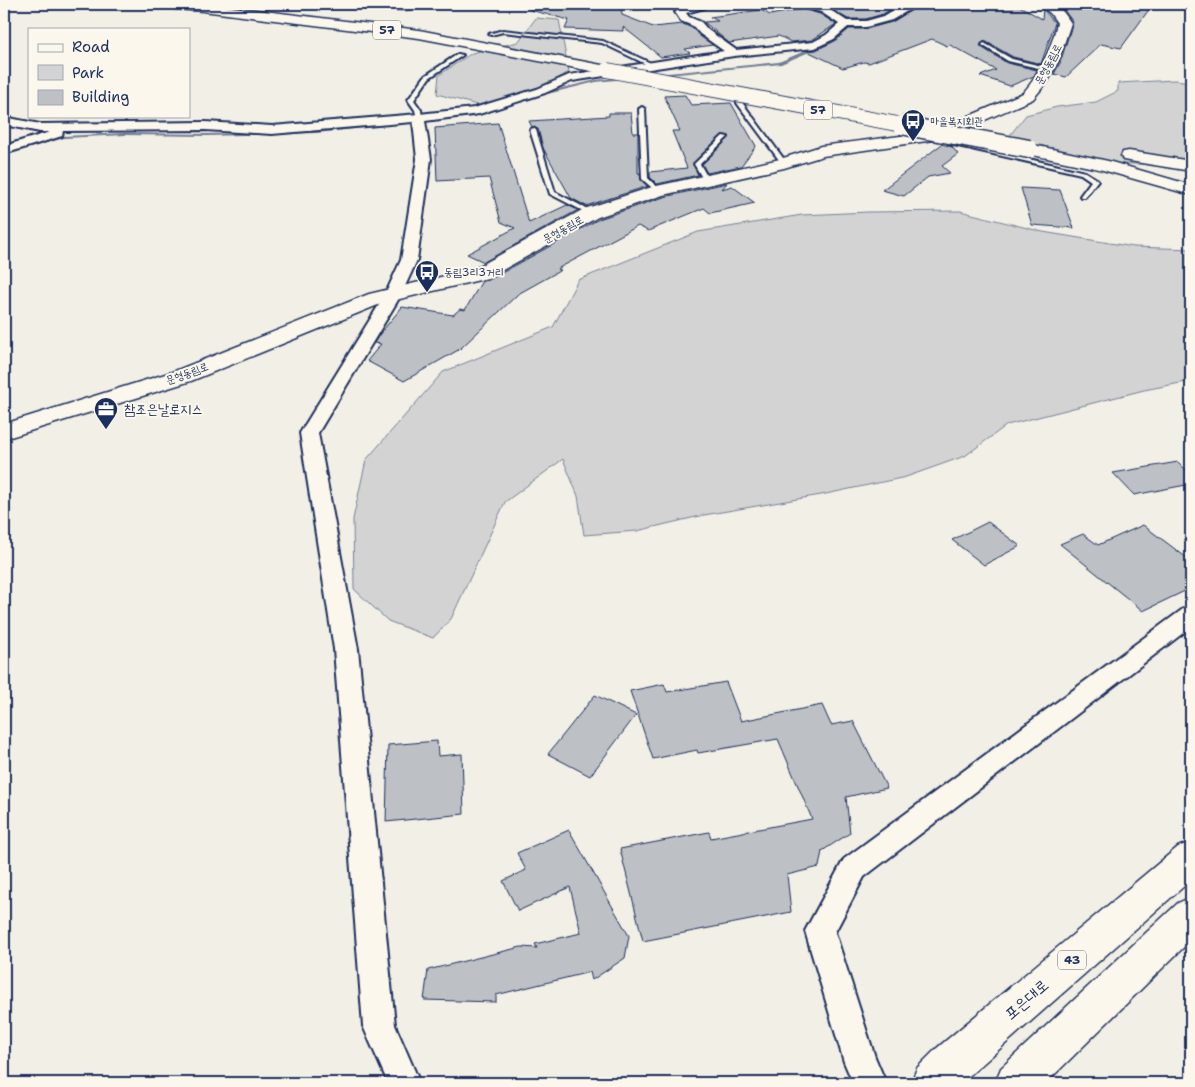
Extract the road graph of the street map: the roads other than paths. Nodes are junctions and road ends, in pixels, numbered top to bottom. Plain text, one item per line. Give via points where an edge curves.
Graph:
1 (164, 4) edge
2 (222, 4) edge
3 (702, 4) edge
4 (802, 4) edge
5 (914, 4) edge
6 (1045, 4) edge
7 (847, 24) junction
8 (491, 34) dead end
9 (984, 44) dead end
10 (734, 53) junction
11 (460, 55) dead end
12 (652, 65) junction
13 (1047, 68) junction
14 (739, 102) dead end
15 (642, 109) dead end
16 (4, 120) edge
17 (420, 121) junction
18 (87, 128) junction
19 (533, 130) dead end
20 (725, 137) dead end
21 (926, 138) junction
22 (1031, 145) junction
23 (4, 150) edge
24 (784, 163) junction
25 (1191, 165) edge
26 (1191, 176) edge
27 (706, 180) junction
28 (1191, 190) edge
29 (658, 191) junction
30 (1083, 196) dead end
31 (591, 213) junction
32 (393, 295) junction
33 (4, 432) edge
34 (1191, 615) edge
35 (1191, 858) edge
36 (1191, 915) edge
37 (942, 1073) edge
38 (404, 1083) edge
39 (870, 1083) edge
40 (1016, 1083) edge

1 - 22 main road, 57, bridge via 419,34
2 - 22 main road, 57 via 422,29 626,64
3 - 10 street via 680,12 685,19 697,24
4 - 7 street via 824,10
5 - 7 street via 888,18 866,24
6 - 13 main road, 문형동림로 via 1055,10 1064,23 1061,40
7 - 10 street via 815,45
8 - 12 lane via 503,31 603,42
9 - 13 lane via 1010,60
10 - 12 street
11 - 17 lane via 427,77 411,100
12 - 17 street via 569,78 541,91 475,111
13 - 21 main road, 문형동림로 via 1038,86 1028,96
14 - 24 lane
15 - 29 lane via 645,179
16 - 18 street via 40,128
17 - 18 street via 272,130 205,126
17 - 32 street via 424,159 409,260
18 - 23 street via 53,134
19 - 31 lane via 552,193
20 - 27 lane via 697,164
21 - 24 main road, 문형동림로 via 821,151
21 - 30 lane via 1082,173 1094,180
22 - 25 main road, 57
22 - 26 main road, 57
22 - 28 main road
24 - 27 main road, 문형동림로
27 - 29 main road, 문형동림로
29 - 31 main road, 문형동림로
31 - 32 main road, 문형동림로 via 481,274
32 - 33 main road, 문형동림로 via 376,298 183,376
32 - 38 street via 309,433 346,649 379,1026
34 - 39 street via 854,868 820,931 860,1062
35 - 37 main road, 포은대로 / 43
36 - 40 main road

